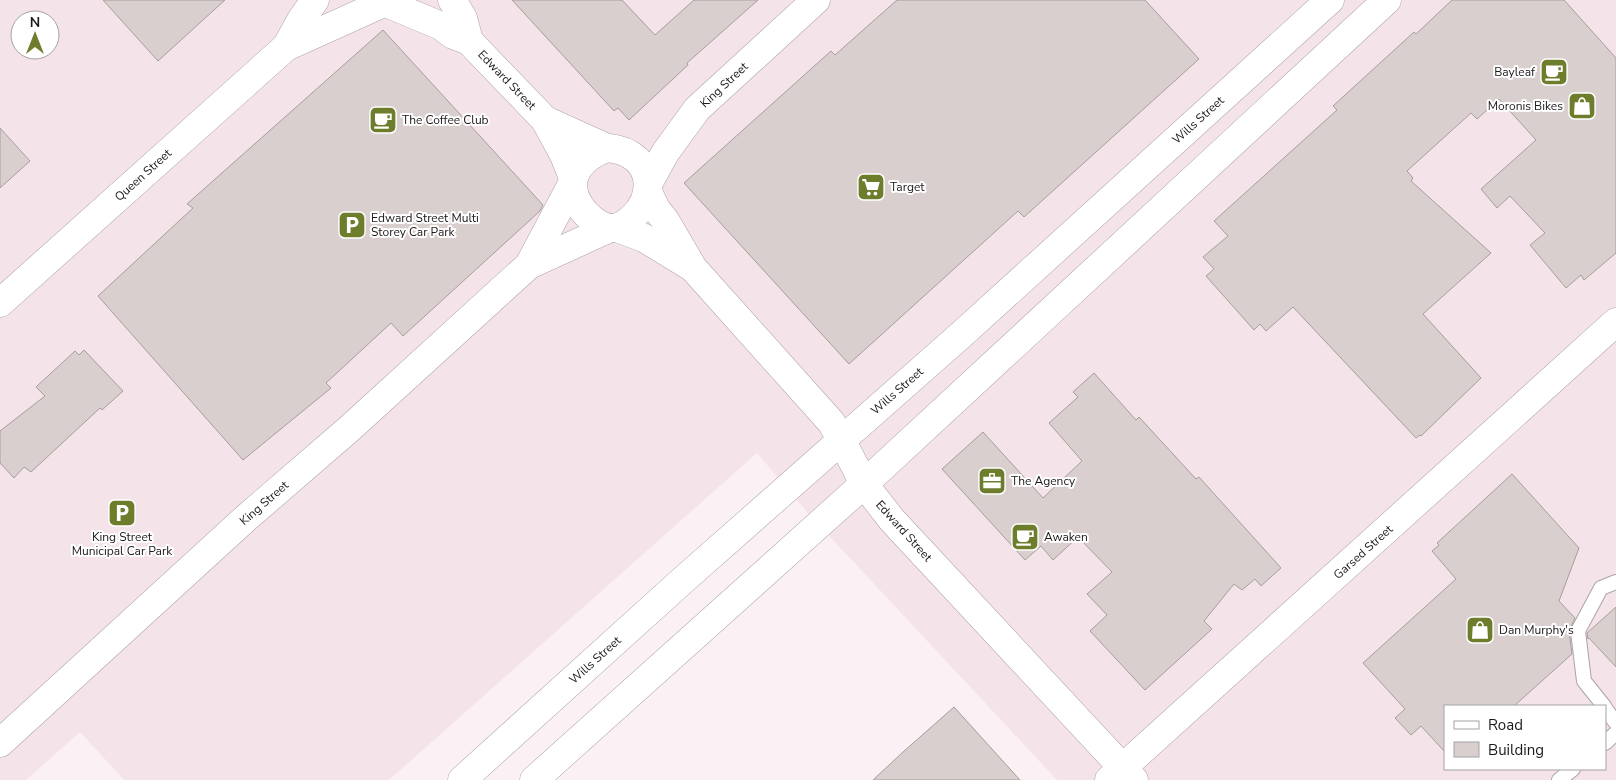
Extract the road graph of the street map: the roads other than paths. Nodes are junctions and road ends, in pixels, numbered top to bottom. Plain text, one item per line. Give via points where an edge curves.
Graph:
1 (315, 0) edge
2 (452, 0) edge
3 (816, 0) edge
4 (1330, 0) edge
5 (1387, 0) edge
6 (386, 2) edge
7 (469, 41) junction
8 (286, 47) junction
9 (545, 120) junction
10 (607, 148) junction
11 (572, 181) junction
12 (648, 188) junction
13 (613, 228) junction
14 (529, 265) junction
15 (693, 268) junction
16 (0, 303) edge
17 (1616, 322) edge
18 (934, 359) junction
19 (964, 391) junction
20 (841, 440) junction
21 (864, 484) junction
22 (1616, 582) edge
23 (1603, 705) edge
24 (1606, 710) edge
25 (1616, 722) edge
26 (1616, 733) edge
27 (1606, 742) edge
28 (0, 743) edge
29 (1572, 770) edge
30 (1122, 776) edge
31 (462, 780) edge
32 (534, 780) edge
33 (1559, 780) edge

1 - 8 street, Queen Street
2 - 7 street, Edward Street via 463,18
3 - 12 street, King Street via 697,109 665,153
4 - 18 street, Wills Street
5 - 19 street
6 - 7 street, Edward Street
6 - 8 street, Queen Street
7 - 9 street, Edward Street
8 - 16 street, Queen Street
9 - 10 street, Edward Street
9 - 11 street, Edward Street via 564,155
10 - 11 street via 587,157
10 - 12 street via 629,154 639,161 646,172
11 - 13 street via 580,206 597,223
11 - 14 street, King Street
12 - 13 street via 637,213 628,222
12 - 15 street, Edward Street via 656,209
13 - 14 street, King Street
13 - 15 street, Edward Street via 644,238
14 - 28 street, King Street
15 - 20 street, Edward Street via 819,408
17 - 30 street, Garsed Street
18 - 19 street
18 - 20 street, Wills Street
19 - 21 street
20 - 21 street, Edward Street
20 - 31 street, Wills Street
21 - 30 street, Edward Street via 892,520
21 - 32 street
22 - 23 lane via 1601,588 1578,630 1584,680
24 - 25 lane
26 - 27 lane
29 - 33 lane

